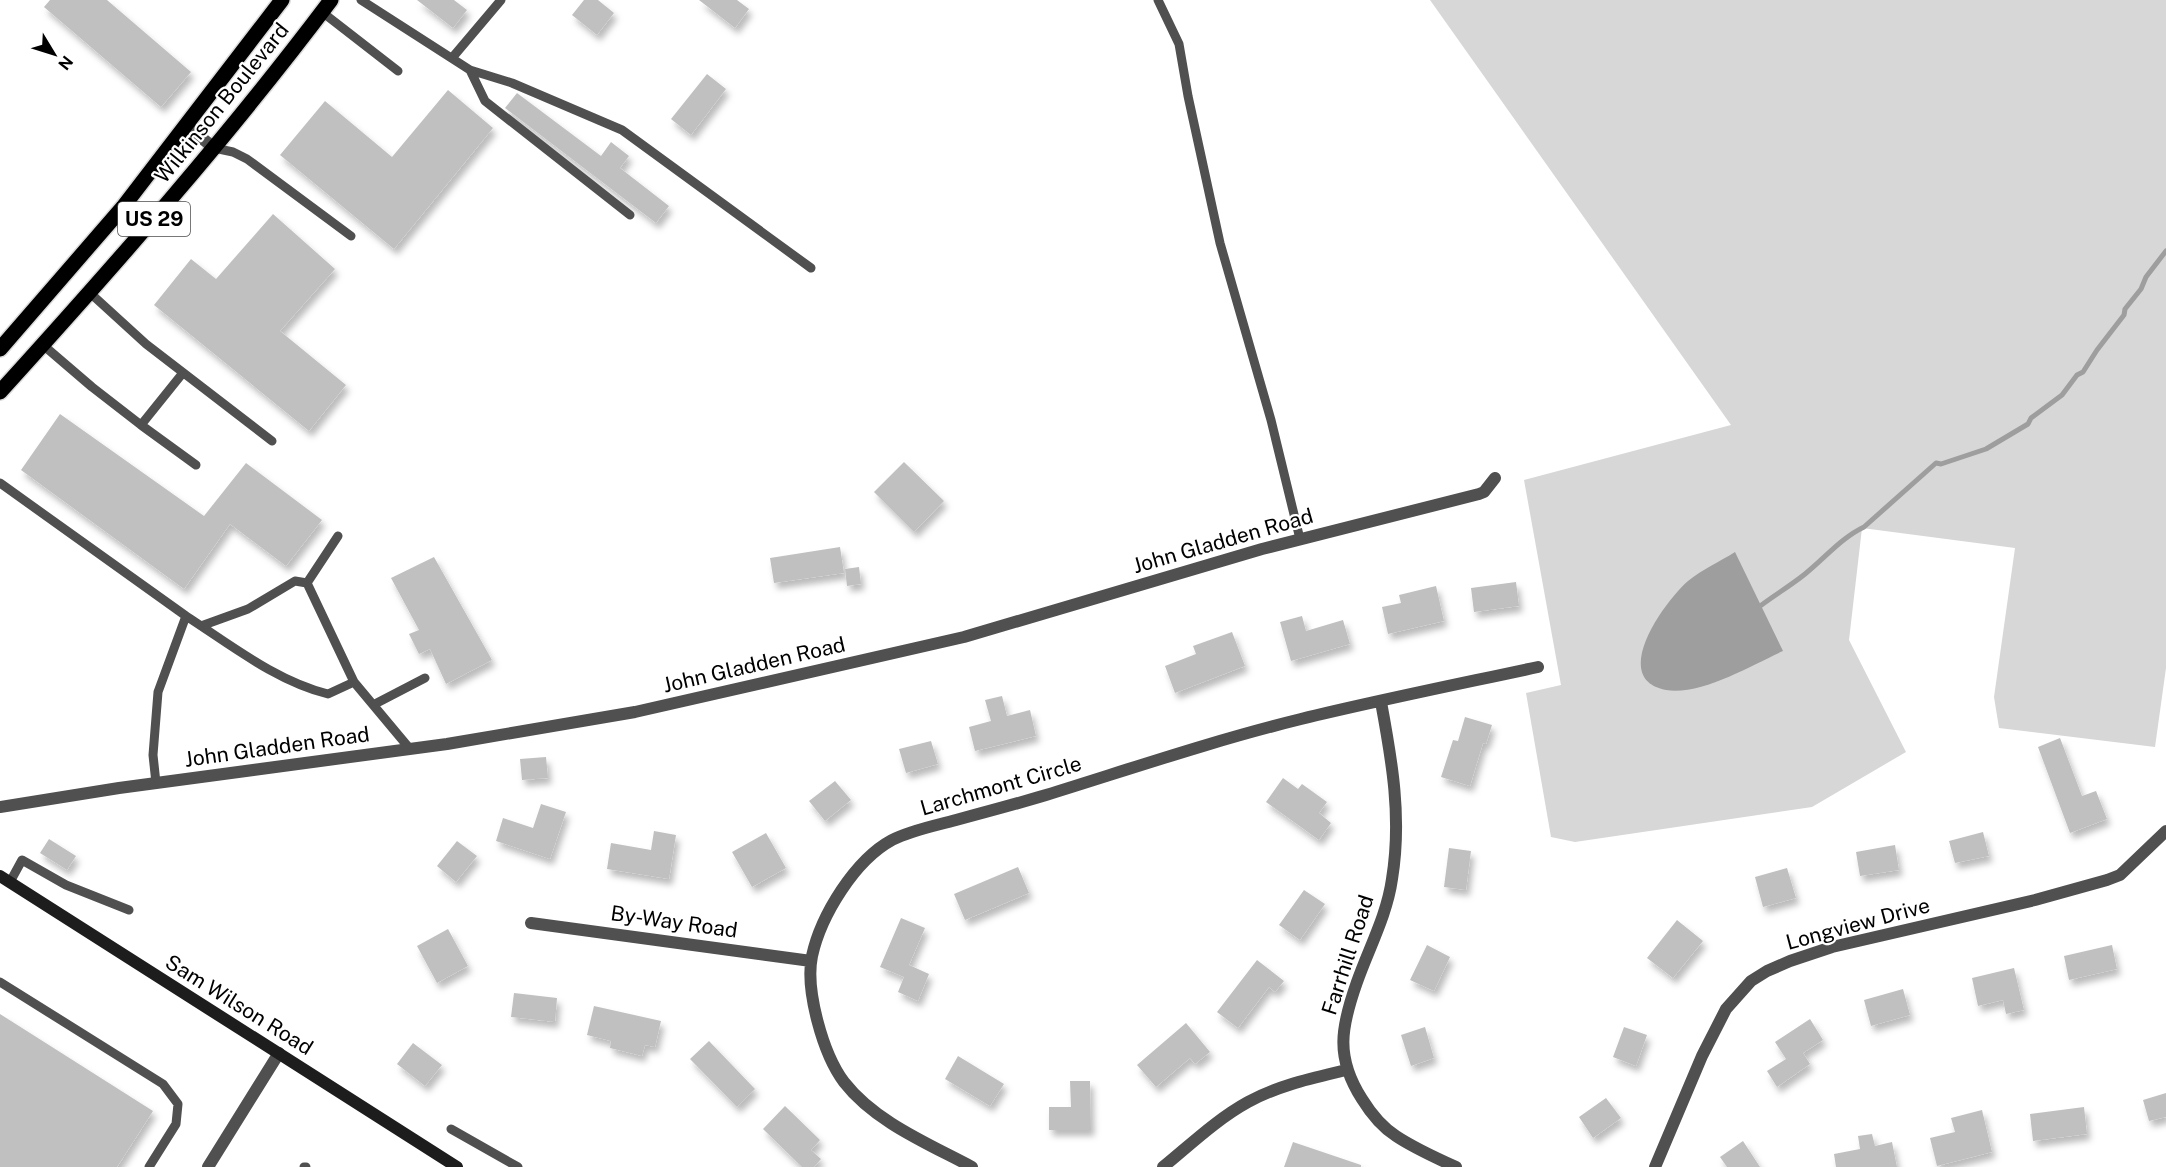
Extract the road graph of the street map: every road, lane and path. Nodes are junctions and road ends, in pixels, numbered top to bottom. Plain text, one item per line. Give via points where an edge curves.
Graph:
1 (282, 0) edge
2 (361, 0) edge
3 (501, 0) edge
4 (1158, 0) edge
5 (327, 6) edge
6 (452, 58) junction
7 (470, 70) junction
8 (398, 71) dead end
9 (187, 126) junction
10 (214, 148) junction
11 (630, 215) dead end
12 (351, 236) dead end
13 (812, 268) dead end
14 (89, 292) junction
15 (43, 345) junction
16 (0, 349) edge
17 (182, 374) junction
18 (0, 392) edge
19 (141, 425) junction
20 (272, 441) dead end
21 (196, 465) dead end
22 (1495, 478) dead end
23 (0, 483) edge
24 (338, 536) dead end
25 (1300, 539) junction
26 (307, 583) junction
27 (186, 616) junction
28 (201, 626) junction
29 (1538, 667) dead end
30 (425, 678) dead end
31 (354, 682) junction
32 (1381, 702) junction
33 (373, 705) junction
34 (410, 749) junction
35 (156, 783) junction
36 (0, 807) edge
37 (2166, 831) edge
38 (5, 879) edge
39 (129, 910) dead end
40 (531, 923) dead end
41 (811, 961) junction
42 (0, 982) edge
43 (279, 1053) junction
44 (1346, 1070) junction
45 (451, 1129) dead end
46 (149, 1167) edge
47 (208, 1167) edge
48 (456, 1167) edge
49 (518, 1167) edge
50 (972, 1167) edge
51 (1163, 1167) edge
52 (1456, 1167) edge
53 (1655, 1167) edge

1 - 9 main road, Wilkinson Boulevard / US 29
2 - 6 lane
3 - 6 lane
4 - 25 lane via 1179,44 1220,243 1271,420
5 - 8 lane
5 - 10 main road, Wilkinson Boulevard / US 29
6 - 7 lane
7 - 11 lane via 485,101
7 - 13 lane via 512,83 622,130
9 - 10 street
9 - 16 main road, Wilkinson Boulevard / US 29 via 123,207
10 - 12 lane via 247,159
10 - 14 main road, Wilkinson Boulevard / US 29
14 - 15 main road, Wilkinson Boulevard / US 29
14 - 17 lane
15 - 18 main road, Wilkinson Boulevard / US 29
15 - 19 lane
17 - 19 lane
17 - 20 lane
19 - 21 lane
22 - 25 street, John Gladden Road via 1479,494
23 - 27 lane
24 - 26 lane
25 - 34 street, John Gladden Road via 964,637 635,712
26 - 28 lane via 295,581 249,609
26 - 31 lane
27 - 28 lane
27 - 35 lane via 158,692 153,755
28 - 31 lane via 306,688 328,694
29 - 32 street, Larchmont Circle
30 - 33 lane
31 - 33 lane
32 - 41 street, Larchmont Circle via 1299,720 891,841 873,854 833,903
32 - 44 street, Farrhill Road via 1394,775 1396,850 1388,896 1346,1017
33 - 34 lane
34 - 35 street, John Gladden Road
35 - 36 street, John Gladden Road
37 - 53 street, Longview Drive via 2120,875 2108,880 1832,947 1759,976 1726,1009 1715,1028
38 - 39 lane via 22,860 66,885
38 - 43 street, Sam Wilson Road
40 - 41 street, By-Way Road
41 - 50 street, Larchmont Circle via 821,1036 843,1080 886,1118
42 - 46 lane via 163,1084 178,1104 176,1124
43 - 47 street
43 - 48 street, Sam Wilson Road
44 - 51 street via 1295,1083 1248,1102
44 - 52 street, Farrhill Road via 1366,1106 1395,1135
45 - 49 lane

